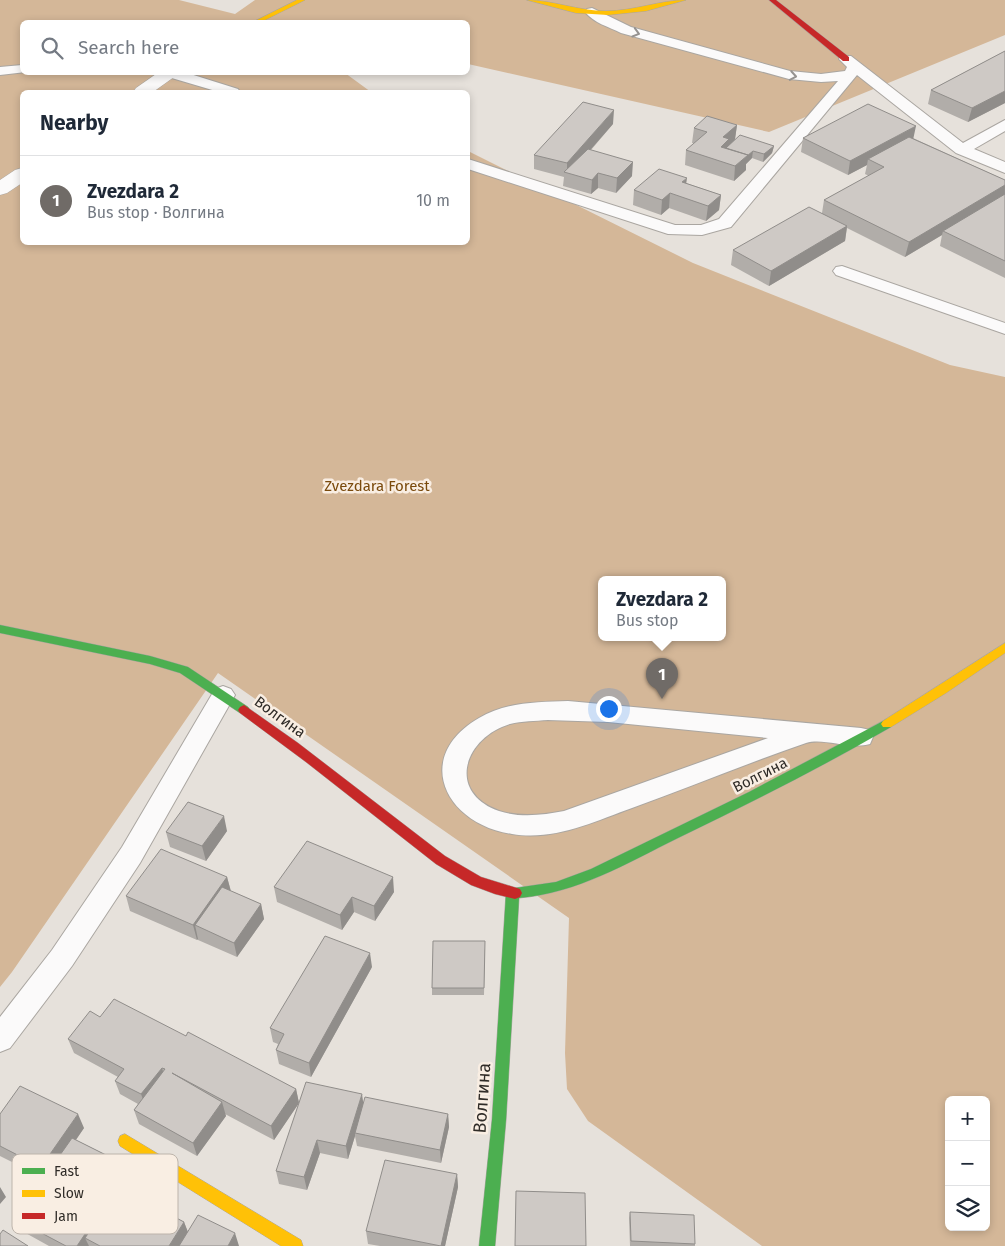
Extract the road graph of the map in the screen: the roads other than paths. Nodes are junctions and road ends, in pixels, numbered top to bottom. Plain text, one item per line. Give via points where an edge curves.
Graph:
1 (302, 0) edge
2 (530, 0) edge
3 (683, 0) edge
4 (772, 0) edge
5 (592, 12) junction
6 (260, 20) edge
7 (850, 66) junction
8 (20, 69) edge
9 (0, 71) edge
10 (168, 75) edge
11 (178, 75) edge
12 (145, 90) edge
13 (226, 90) edge
14 (1005, 126) edge
15 (962, 150) junction
16 (470, 165) edge
17 (1005, 168) edge
18 (20, 175) edge
19 (0, 188) edge
20 (842, 271) dead end
21 (1005, 329) edge
22 (0, 629) edge
23 (1005, 647) edge
24 (223, 695) junction
25 (806, 733) junction
26 (861, 737) junction
27 (513, 893) junction
28 (0, 1039) edge
29 (125, 1140) dead end
30 (147, 1154) edge
31 (178, 1173) edge
32 (295, 1246) edge
33 (487, 1246) edge

1 - 6 street
2 - 5 street
3 - 5 street via 644,8
4 - 7 street
5 -> 7 lane via 626,30 788,75 821,78
7 - 15 lane
7 - 16 lane via 724,223 702,230 674,230
8 - 9 lane
10 - 12 street
11 - 13 lane
14 - 15 lane
15 - 17 lane
18 - 19 street
20 - 21 lane
22 - 24 street, Волгина via 184,670
23 - 26 street, Волгина via 933,696
24 - 27 street, Волгина via 279,734 448,865 478,881
24 - 28 lane via 131,855 62,958
25 - 25 lane via 623,714 542,710 509,716 481,727 464,744 453,762 454,782 466,800 484,815 531,826 563,822 708,772
25 - 26 lane
26 - 27 street, Волгина via 706,820 584,877 538,891
27 - 33 street, Волгина via 499,1120
29 - 30 street
31 - 32 street

